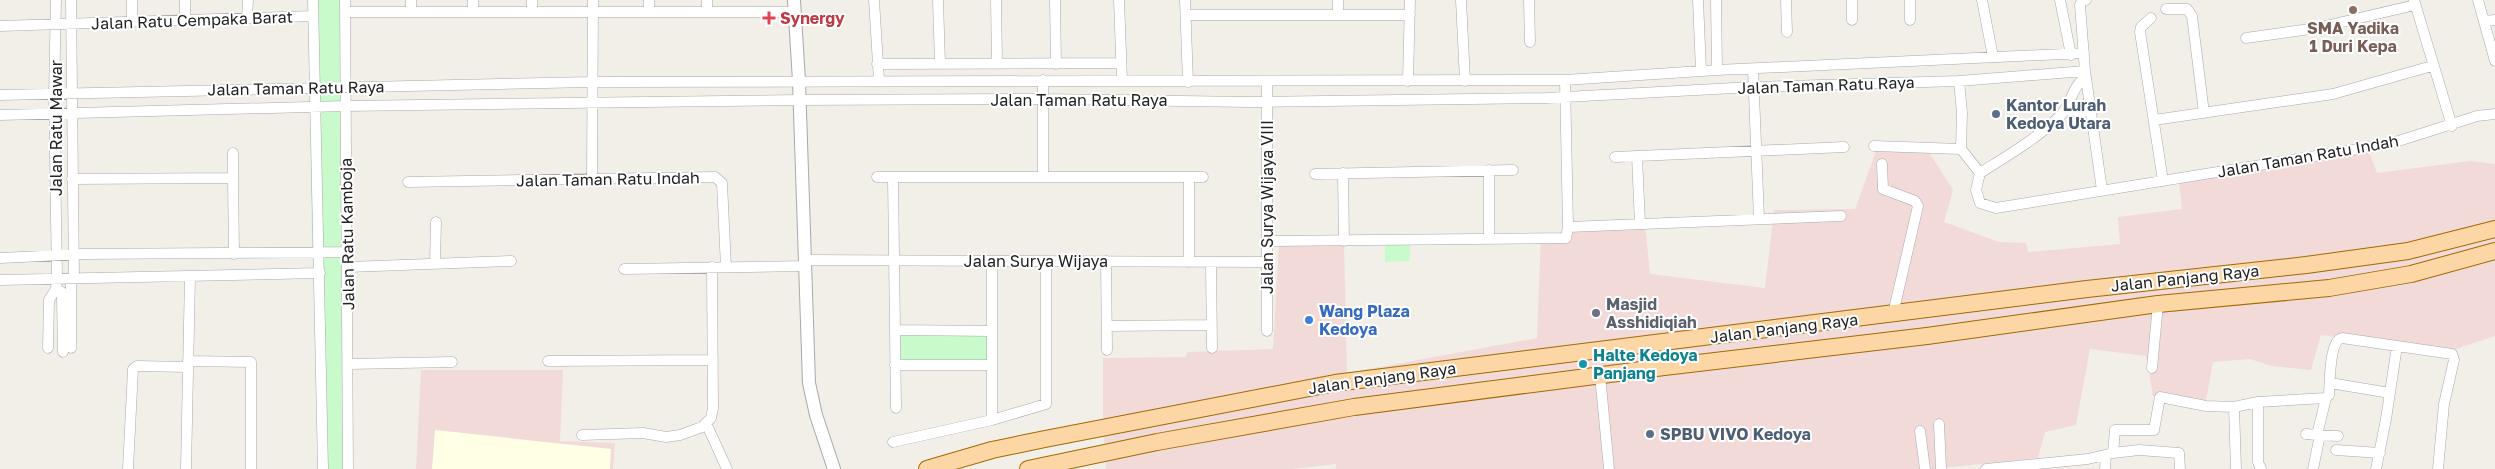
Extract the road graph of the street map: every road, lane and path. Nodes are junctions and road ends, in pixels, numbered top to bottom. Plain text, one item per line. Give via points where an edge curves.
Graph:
1 (56, 0) edge
2 (71, 0) edge
3 (132, 0) edge
4 (185, 0) edge
5 (248, 0) edge
6 (313, 0) edge
7 (344, 0) edge
8 (411, 0) edge
9 (474, 0) edge
10 (532, 0) edge
11 (593, 0) edge
12 (649, 0) edge
13 (707, 0) edge
14 (874, 0) edge
15 (938, 0) edge
16 (996, 0) edge
17 (1055, 0) edge
18 (1119, 0) edge
19 (1186, 0) edge
20 (1338, 0) edge
21 (1410, 0) edge
22 (1461, 0) edge
23 (1529, 0) edge
24 (1698, 0) edge
25 (1716, 0) edge
26 (1786, 0) edge
27 (1852, 0) edge
28 (1910, 0) edge
29 (1982, 0) edge
30 (2060, 0) edge
31 (2086, 0) edge
32 (2478, 0) edge
33 (2414, 3) edge
34 (794, 6) edge
35 (2166, 9) dead end
36 (344, 12) junction
37 (411, 12) junction
38 (474, 12) junction
39 (532, 12) junction
40 (593, 12) junction
41 (649, 12) junction
42 (707, 12) junction
43 (1338, 14) junction
44 (1186, 15) junction
45 (1410, 15) junction
46 (313, 16) junction
47 (248, 18) junction
48 (2151, 18) dead end
49 (185, 19) junction
50 (1852, 20) dead end
51 (1910, 20) dead end
52 (132, 21) junction
53 (2490, 21) edge
54 (71, 24) junction
55 (56, 25) junction
56 (0, 26) edge
57 (1787, 32) dead end
58 (2246, 38) dead end
59 (1530, 42) dead end
60 (2084, 53) junction
61 (2071, 54) junction
62 (1993, 57) junction
63 (2495, 61) edge
64 (1121, 63) junction
65 (877, 64) junction
66 (940, 64) junction
67 (997, 64) junction
68 (1056, 64) junction
69 (2432, 66) junction
70 (1717, 70) junction
71 (1753, 70) junction
72 (1701, 71) junction
73 (2086, 74) junction
74 (879, 80) junction
75 (1960, 80) junction
76 (1043, 81) junction
77 (1122, 81) junction
78 (1408, 81) junction
79 (1465, 81) junction
80 (1188, 82) junction
81 (1267, 83) junction
82 (592, 85) junction
83 (1753, 86) junction
84 (1565, 88) junction
85 (315, 89) junction
86 (345, 89) junction
87 (799, 90) junction
88 (0, 95) edge
89 (54, 95) junction
90 (70, 95) junction
91 (1043, 97) junction
92 (1267, 99) junction
93 (592, 101) junction
94 (346, 104) junction
95 (315, 105) junction
96 (2065, 110) junction
97 (54, 111) junction
98 (70, 111) junction
99 (2091, 112) junction
100 (2204, 112) junction
101 (2494, 113) edge
102 (0, 115) edge
103 (2154, 120) junction
104 (2452, 126) junction
105 (1874, 146) dead end
106 (1844, 147) dead end
107 (1961, 149) junction
108 (1756, 151) junction
109 (233, 153) dead end
110 (1616, 156) dead end
111 (1637, 156) junction
112 (1882, 164) dead end
113 (1489, 170) junction
114 (1512, 170) dead end
115 (1343, 173) junction
116 (1980, 173) junction
117 (1315, 174) dead end
118 (877, 177) dead end
119 (893, 177) junction
120 (1043, 177) junction
121 (1189, 177) junction
122 (1204, 177) dead end
123 (234, 178) junction
124 (592, 178) junction
125 (72, 179) junction
126 (2163, 181) junction
127 (408, 182) dead end
128 (2102, 190) junction
129 (1841, 216) dead end
130 (1759, 219) junction
131 (436, 222) dead end
132 (1640, 224) junction
133 (1568, 227) junction
134 (2495, 229) edge
135 (1489, 239) junction
136 (1267, 241) junction
137 (1344, 241) junction
138 (2495, 251) edge
139 (348, 252) junction
140 (320, 253) junction
141 (74, 254) junction
142 (234, 254) junction
143 (57, 255) junction
144 (0, 258) edge
145 (894, 260) junction
146 (511, 261) dead end
147 (992, 261) junction
148 (1046, 261) junction
149 (1106, 261) junction
150 (1189, 262) junction
151 (1211, 262) junction
152 (1267, 262) junction
153 (435, 263) junction
154 (806, 263) junction
155 (348, 266) junction
156 (712, 267) junction
157 (726, 267) junction
158 (624, 268) dead end
159 (320, 273) junction
160 (190, 276) junction
161 (58, 278) junction
162 (73, 278) junction
163 (2193, 278) junction
164 (0, 280) edge
165 (2164, 280) junction
166 (56, 289) junction
167 (2196, 300) junction
168 (2164, 304) junction
169 (1893, 314) junction
170 (1212, 325) junction
171 (1107, 326) junction
172 (895, 330) junction
173 (992, 331) junction
174 (1267, 331) dead end
175 (2397, 346) junction
176 (48, 348) dead end
177 (1212, 348) dead end
178 (1107, 350) dead end
179 (713, 360) junction
180 (548, 361) dead end
181 (452, 362) dead end
182 (188, 364) junction
183 (349, 364) junction
184 (895, 365) junction
185 (992, 365) junction
186 (2152, 368) dead end
187 (1600, 375) junction
188 (2330, 383) junction
189 (2390, 392) junction
190 (2326, 398) junction
191 (1246, 400) junction
192 (2258, 402) junction
193 (1217, 407) junction
194 (2234, 407) junction
195 (896, 408) dead end
196 (992, 420) junction
197 (706, 422) junction
198 (1939, 424) dead end
199 (1250, 425) junction
200 (1219, 431) junction
201 (1920, 431) dead end
202 (2314, 434) junction
203 (582, 435) dead end
204 (2338, 436) dead end
205 (893, 442) dead end
206 (2336, 450) dead end
207 (2380, 453) junction
208 (2109, 454) junction
209 (128, 469) edge
210 (186, 469) edge
211 (251, 469) edge
212 (323, 469) edge
213 (348, 469) edge
214 (727, 469) edge
215 (834, 469) edge
216 (927, 469) edge
217 (1028, 469) edge
218 (1609, 469) edge
219 (1925, 469) edge
220 (1942, 469) edge
221 (1986, 469) edge
222 (2105, 469) edge
223 (2180, 469) edge
224 (2236, 469) edge
225 (2261, 469) edge
226 (2313, 469) edge
227 (2376, 469) edge
228 (2438, 469) edge

1 - 55 street, Jalan Ratu Mawar
2 - 54 street, Jalan Ratu Mawar
3 - 52 street
4 - 49 street
5 - 47 street
6 - 46 street, Jalan Ratu Kamboja
7 - 36 street, Jalan Ratu Kamboja
8 - 37 street
9 - 38 street
10 - 39 street
11 - 40 street
12 - 41 street
13 - 42 street
14 - 65 street
15 - 66 street
16 - 67 street
17 - 68 street
18 - 64 street
19 - 44 street
20 - 43 street
21 - 45 street
22 - 79 street
23 - 59 street
24 - 72 street
25 - 70 street, Jalan Taman Ratu Raya
26 - 57 street
27 - 50 street
28 - 51 street
29 - 62 street
30 - 61 street
31 - 60 street via 2080,5
32 - 53 street
33 - 58 street via 2317,28
33 - 69 street
34 - 42 street
34 - 87 street
35 - 100 street via 2187,9 2192,16
36 - 37 street
36 - 86 street, Jalan Ratu Kamboja
37 - 38 street
38 - 39 street
39 - 40 street
40 - 41 street
40 - 82 street
41 - 42 street
43 - 44 street
43 - 45 street
44 - 80 street
45 - 78 street
46 - 47 street, Jalan Ratu Cempaka Barat
46 - 85 street, Jalan Ratu Kamboja
47 - 49 street, Jalan Ratu Cempaka Barat
48 - 103 street via 2140,32
49 - 52 street, Jalan Ratu Cempaka Barat
52 - 54 street, Jalan Ratu Cempaka Barat
53 - 63 street
54 - 55 street, Jalan Ratu Cempaka Barat
54 - 90 street, Jalan Ratu Mawar
55 - 56 street, Jalan Ratu Cempaka Barat
55 - 89 street, Jalan Ratu Mawar
60 - 61 street, Jalan Taman Ratu Raya
60 - 73 street
61 - 62 street, Jalan Taman Ratu Raya
62 - 71 street, Jalan Taman Ratu Raya
64 - 68 street
64 - 77 street
65 - 66 street
65 - 74 street
66 - 67 street
67 - 68 street
69 - 100 street via 2333,94
69 - 104 street
70 - 71 street, Jalan Taman Ratu Raya
70 - 72 street, Jalan Taman Ratu Raya
71 - 83 street
72 - 84 street, Jalan Taman Ratu Raya
73 - 75 street, Jalan Taman Ratu Raya
73 - 96 street
73 - 99 street
74 - 76 street, Jalan Taman Ratu Raya
74 - 87 street, Jalan Taman Ratu Raya
75 - 83 street, Jalan Taman Ratu Raya
75 - 107 street
76 - 77 street, Jalan Taman Ratu Raya
76 - 91 street
77 - 80 street, Jalan Taman Ratu Raya
78 - 79 street, Jalan Taman Ratu Raya
78 - 81 street, Jalan Taman Ratu Raya
79 - 84 street, Jalan Taman Ratu Raya
80 - 81 street, Jalan Taman Ratu Raya
81 - 92 street, Jalan Surya Wijaya VIII
82 - 86 street, Jalan Taman Ratu Raya
82 - 87 street, Jalan Taman Ratu Raya
82 - 93 street
83 - 84 street, Jalan Taman Ratu Raya
83 - 108 street
84 - 92 street, Jalan Taman Ratu Raya
84 - 133 street
85 - 86 street, Jalan Taman Ratu Raya
85 - 90 street, Jalan Taman Ratu Raya
85 - 95 street, Jalan Ratu Kamboja
86 - 94 street, Jalan Ratu Kamboja
87 - 91 street, Jalan Taman Ratu Raya
87 - 93 street, Jalan Taman Ratu Raya
87 - 154 street
88 - 89 street, Jalan Taman Ratu Raya
89 - 90 street, Jalan Taman Ratu Raya
89 - 97 street, Jalan Ratu Mawar
90 - 98 street, Jalan Ratu Mawar
91 - 92 street, Jalan Taman Ratu Raya
91 - 120 street
92 - 136 street, Jalan Surya Wijaya VIII
93 - 94 street, Jalan Taman Ratu Raya
93 - 124 street
94 - 95 street, Jalan Taman Ratu Raya
94 - 139 street, Jalan Ratu Kamboja
95 - 98 street, Jalan Taman Ratu Raya
95 - 140 street, Jalan Ratu Kamboja
96 - 99 street
96 - 116 street via 2049,125
97 - 98 street, Jalan Taman Ratu Raya
97 - 102 street, Jalan Taman Ratu Raya
97 - 143 street, Jalan Ratu Mawar
98 - 125 street, Jalan Ratu Mawar
99 - 128 street
100 - 103 street
101 - 104 street, Jalan Taman Ratu Indah
103 - 126 street
104 - 126 street, Jalan Taman Ratu Indah via 2389,144
105 - 107 street
106 - 108 street
107 - 116 street
108 - 111 street
108 - 130 street
109 - 123 street
110 - 111 street
111 - 132 street
112 - 169 street via 1883,189 1915,200 1918,206
113 - 114 street
113 - 115 street
113 - 135 street
115 - 117 street
115 - 137 street
116 - 128 street, Jalan Taman Ratu Indah via 1977,197 1987,207
118 - 119 street
119 - 120 street
119 - 145 street
120 - 121 street
121 - 122 street
121 - 150 street
123 - 125 street, Jalan Ratu Mawar
123 - 142 street
124 - 127 street, Jalan Taman Ratu Indah
124 - 157 street, Jalan Taman Ratu Indah via 720,179
125 - 141 street, Jalan Ratu Mawar
126 - 128 street, Jalan Taman Ratu Indah
129 - 130 street
130 - 132 street
131 - 153 street
132 - 133 street
133 - 135 street via 1568,236 1563,238
134 - 163 main road, Jalan Panjang Raya via 2408,251
135 - 137 street
136 - 137 street
136 - 152 street, Jalan Surya Wijaya VIII
138 - 167 main road, Jalan Panjang Raya via 2411,274 2329,288
139 - 140 street
139 - 155 street, Jalan Ratu Kamboja
140 - 142 street
140 - 159 street, Jalan Ratu Kamboja
141 - 142 street
141 - 143 street
141 - 162 street, Jalan Ratu Mawar
143 - 144 street
143 - 161 street, Jalan Ratu Mawar
145 - 147 street, Jalan Surya Wijaya
145 - 154 street, Jalan Surya Wijaya
145 - 172 street
146 - 153 street
147 - 148 street, Jalan Surya Wijaya
147 - 173 street
148 - 149 street, Jalan Surya Wijaya
148 - 196 street via 1046,404
149 - 150 street, Jalan Surya Wijaya
149 - 171 street
150 - 151 street, Jalan Surya Wijaya
151 - 152 street, Jalan Surya Wijaya
151 - 170 street
152 - 174 street, Jalan Surya Wijaya VIII
153 - 155 street
154 - 157 street, Jalan Surya Wijaya
154 - 215 street via 809,383
155 - 183 street, Jalan Ratu Kamboja
156 - 157 street, Jalan Surya Wijaya
156 - 158 street, Jalan Surya Wijaya
156 - 179 street
159 - 160 street
159 - 212 street, Jalan Ratu Kamboja
160 - 162 street
160 - 182 street
161 - 162 street
161 - 164 street
161 - 166 street, Jalan Ratu Mawar
162 - 166 street, Jalan Ratu Mawar via 67,350 62,292
163 - 165 main road, Jalan Panjang Raya
163 - 167 main road
165 - 168 main road
165 - 169 main road, Jalan Panjang Raya
166 - 176 street, Jalan Ratu Mawar via 49,300
167 - 168 main road, Jalan Panjang Raya
168 - 186 street
168 - 187 main road, Jalan Panjang Raya
169 - 191 main road, Jalan Panjang Raya via 1335,382
170 - 171 street
170 - 177 street
171 - 178 street
172 - 173 street
172 - 184 street
173 - 185 street
175 - 188 street via 2339,338 2332,358
175 - 189 street
175 - 228 street via 2452,354 2454,360 2444,404
179 - 180 street
179 - 197 street via 713,408 711,418
181 - 183 street
182 - 209 street via 137,366 133,369
182 - 210 street
182 - 211 street via 251,362
183 - 213 street, Jalan Ratu Kamboja
184 - 185 street
184 - 195 street
185 - 196 street
187 - 199 main road, Jalan Panjang Raya
187 - 218 street
188 - 189 street
188 - 190 street
189 - 207 street
190 - 192 street
190 - 202 street
191 - 193 main road, Jalan Panjang Raya
191 - 199 main road via 1241,416
192 - 194 street
192 - 225 street via 2258,462
193 - 200 main road via 1223,422
193 - 216 main road, Jalan Panjang Raya via 1104,426 992,450
194 - 208 street via 2206,406 2160,397 2155,429 2115,430
194 - 224 street
196 - 205 street
197 - 203 street via 702,427 680,435
197 - 214 street
198 - 220 street
199 - 200 main road, Jalan Panjang Raya
200 - 217 main road, Jalan Panjang Raya
201 - 219 street
202 - 204 street
202 - 226 street
206 - 207 street
207 - 227 street
208 - 221 street
208 - 222 street
208 - 223 street via 2139,450 2179,453

